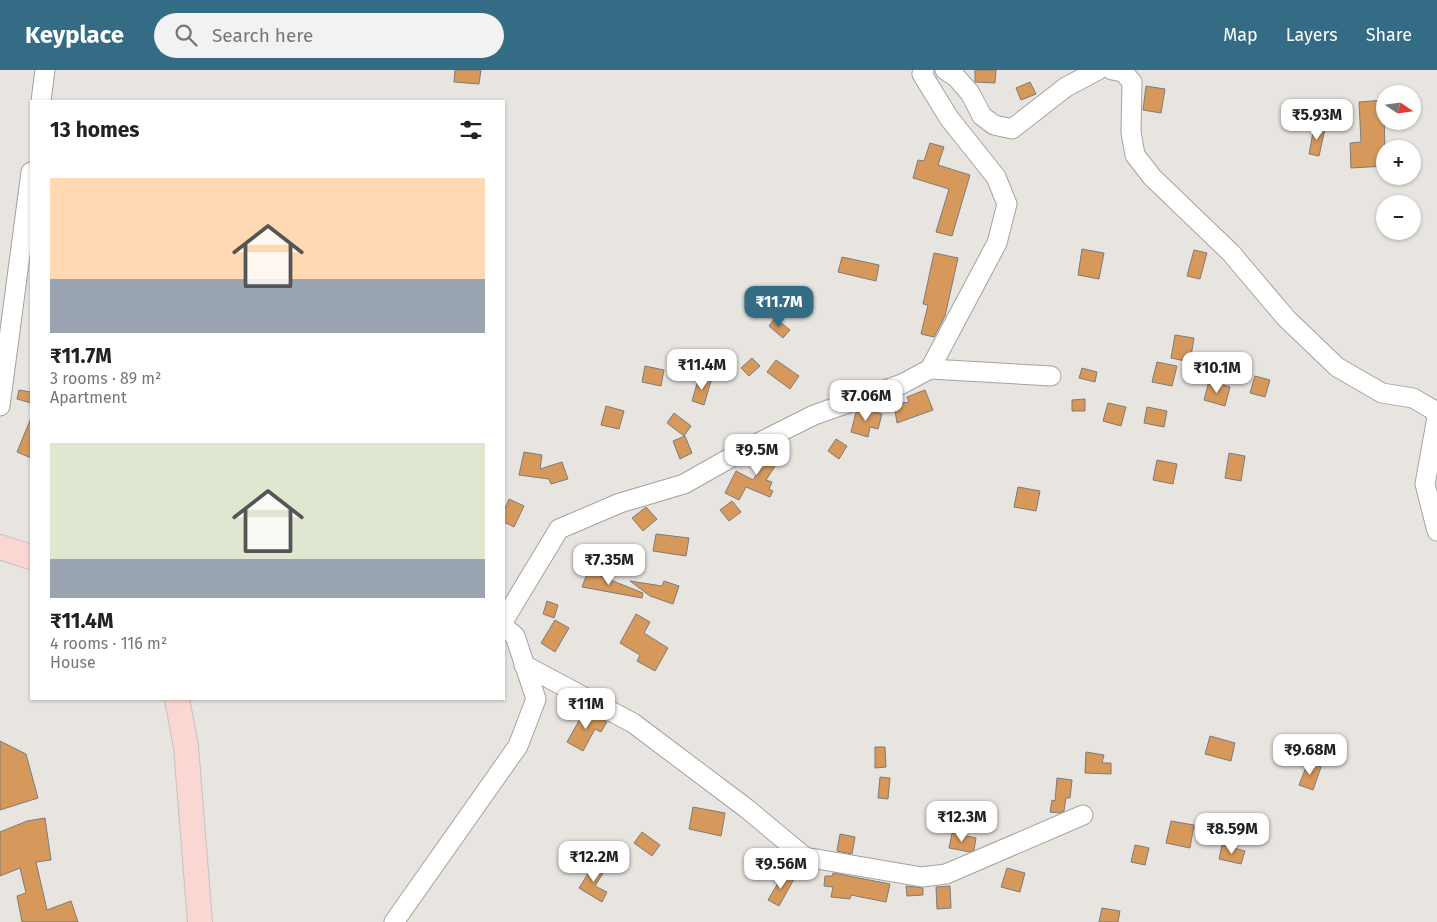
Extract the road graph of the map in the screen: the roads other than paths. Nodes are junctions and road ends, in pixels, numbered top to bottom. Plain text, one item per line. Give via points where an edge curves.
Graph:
1 (45, 70) edge
2 (924, 70) edge
3 (945, 70) edge
4 (1098, 70) edge
5 (1112, 70) edge
6 (41, 100) edge
7 (30, 180) edge
8 (930, 369) junction
9 (1051, 376) dead end
10 (0, 406) edge
11 (1437, 412) edge
12 (1437, 417) edge
13 (1437, 531) edge
14 (0, 547) edge
15 (30, 556) edge
16 (505, 618) edge
17 (505, 628) edge
18 (524, 665) junction
19 (177, 700) edge
20 (1082, 815) dead end
21 (200, 922) edge
22 (394, 922) edge

1 - 6 street
2 - 8 street via 922,74 932,93 996,178 1007,204 997,243
3 - 4 street via 970,93 982,116 994,125 1012,129 1066,87
5 - 11 street via 1124,72 1132,82 1131,132 1135,155 1152,177 1231,254 1286,318 1337,367 1382,393 1413,398
7 - 10 street
8 - 9 street
8 - 16 street via 902,384 814,415 684,484 620,503 559,529
12 - 13 street via 1425,484
14 - 15 main road
17 - 18 street via 514,636
18 - 20 street via 633,723 805,857 922,877 946,874
18 - 22 street via 536,700 518,746
19 - 21 main road via 186,747

